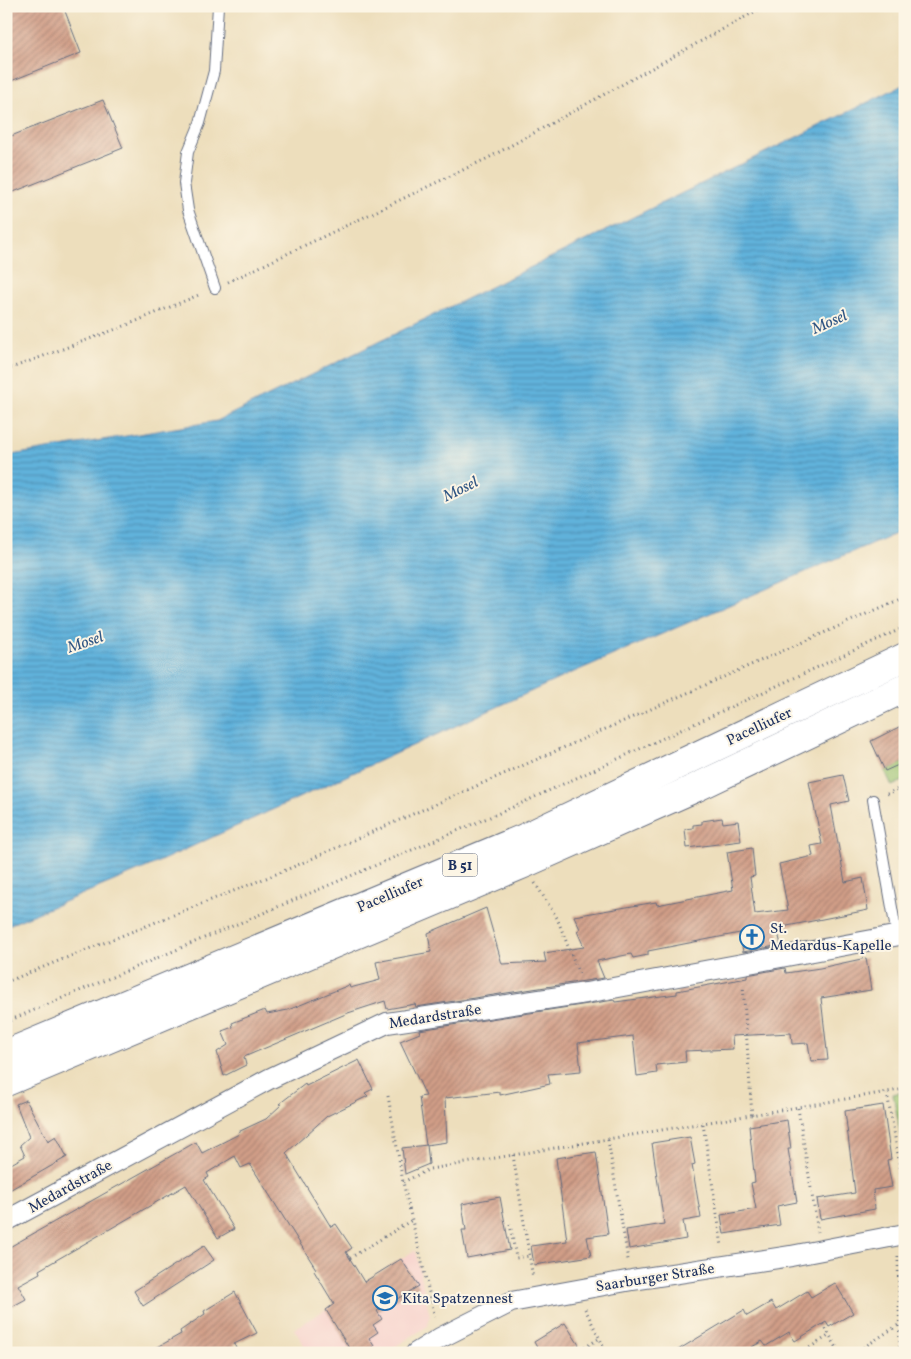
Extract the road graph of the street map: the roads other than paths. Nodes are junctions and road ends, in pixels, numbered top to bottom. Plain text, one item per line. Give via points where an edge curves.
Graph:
1 (218, 6) edge
2 (215, 288) road end
3 (905, 657) edge
4 (905, 688) edge
5 (873, 800) dead end
6 (901, 935) edge
7 (6, 1054) edge
8 (6, 1082) edge
9 (6, 1221) edge
10 (900, 1235) edge
11 (416, 1353) edge

1 - 2 lane via 214,71 200,123 188,152 184,183 188,210
3 - 7 main road, Pacelliufer / B 51 via 524,838
4 - 8 main road, Pacelliufer / B 51 via 695,788 526,863
5 - 6 lane
6 - 9 street, Medardstraße via 586,993 387,1022 269,1079
10 - 11 street, Saarburger Straße via 511,1302

